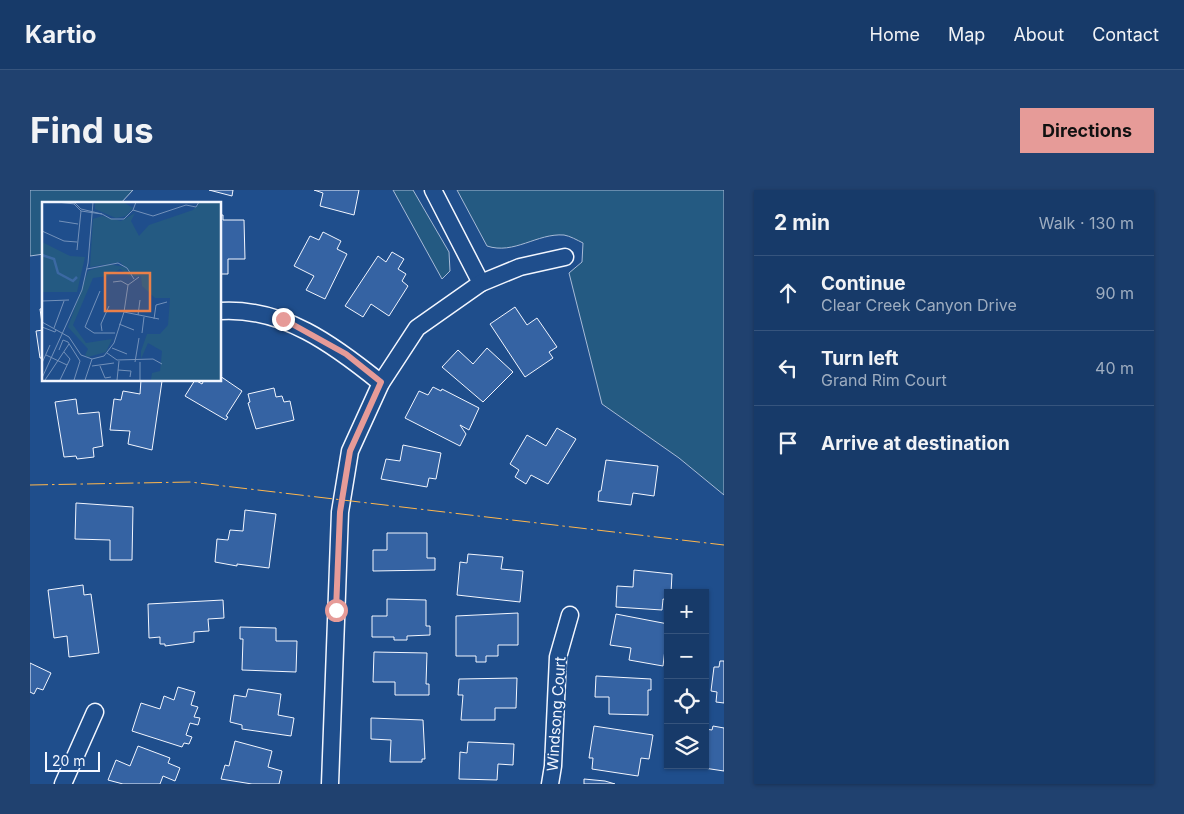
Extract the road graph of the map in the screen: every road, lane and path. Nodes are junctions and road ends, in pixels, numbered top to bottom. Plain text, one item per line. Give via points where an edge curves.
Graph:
1 (433, 190) edge
2 (565, 257) dead end
3 (481, 283) junction
4 (221, 311) edge
5 (381, 382) junction
6 (570, 615) dead end
7 (95, 712) dead end
8 (63, 784) edge
9 (330, 784) edge
10 (550, 784) edge

1 - 3 street
2 - 3 street via 520,267
3 - 5 street via 417,328
4 - 5 street via 238,310 283,319 346,354
5 - 9 street via 350,451 340,512
6 - 10 street, Windsong Court via 558,657
7 - 8 street

